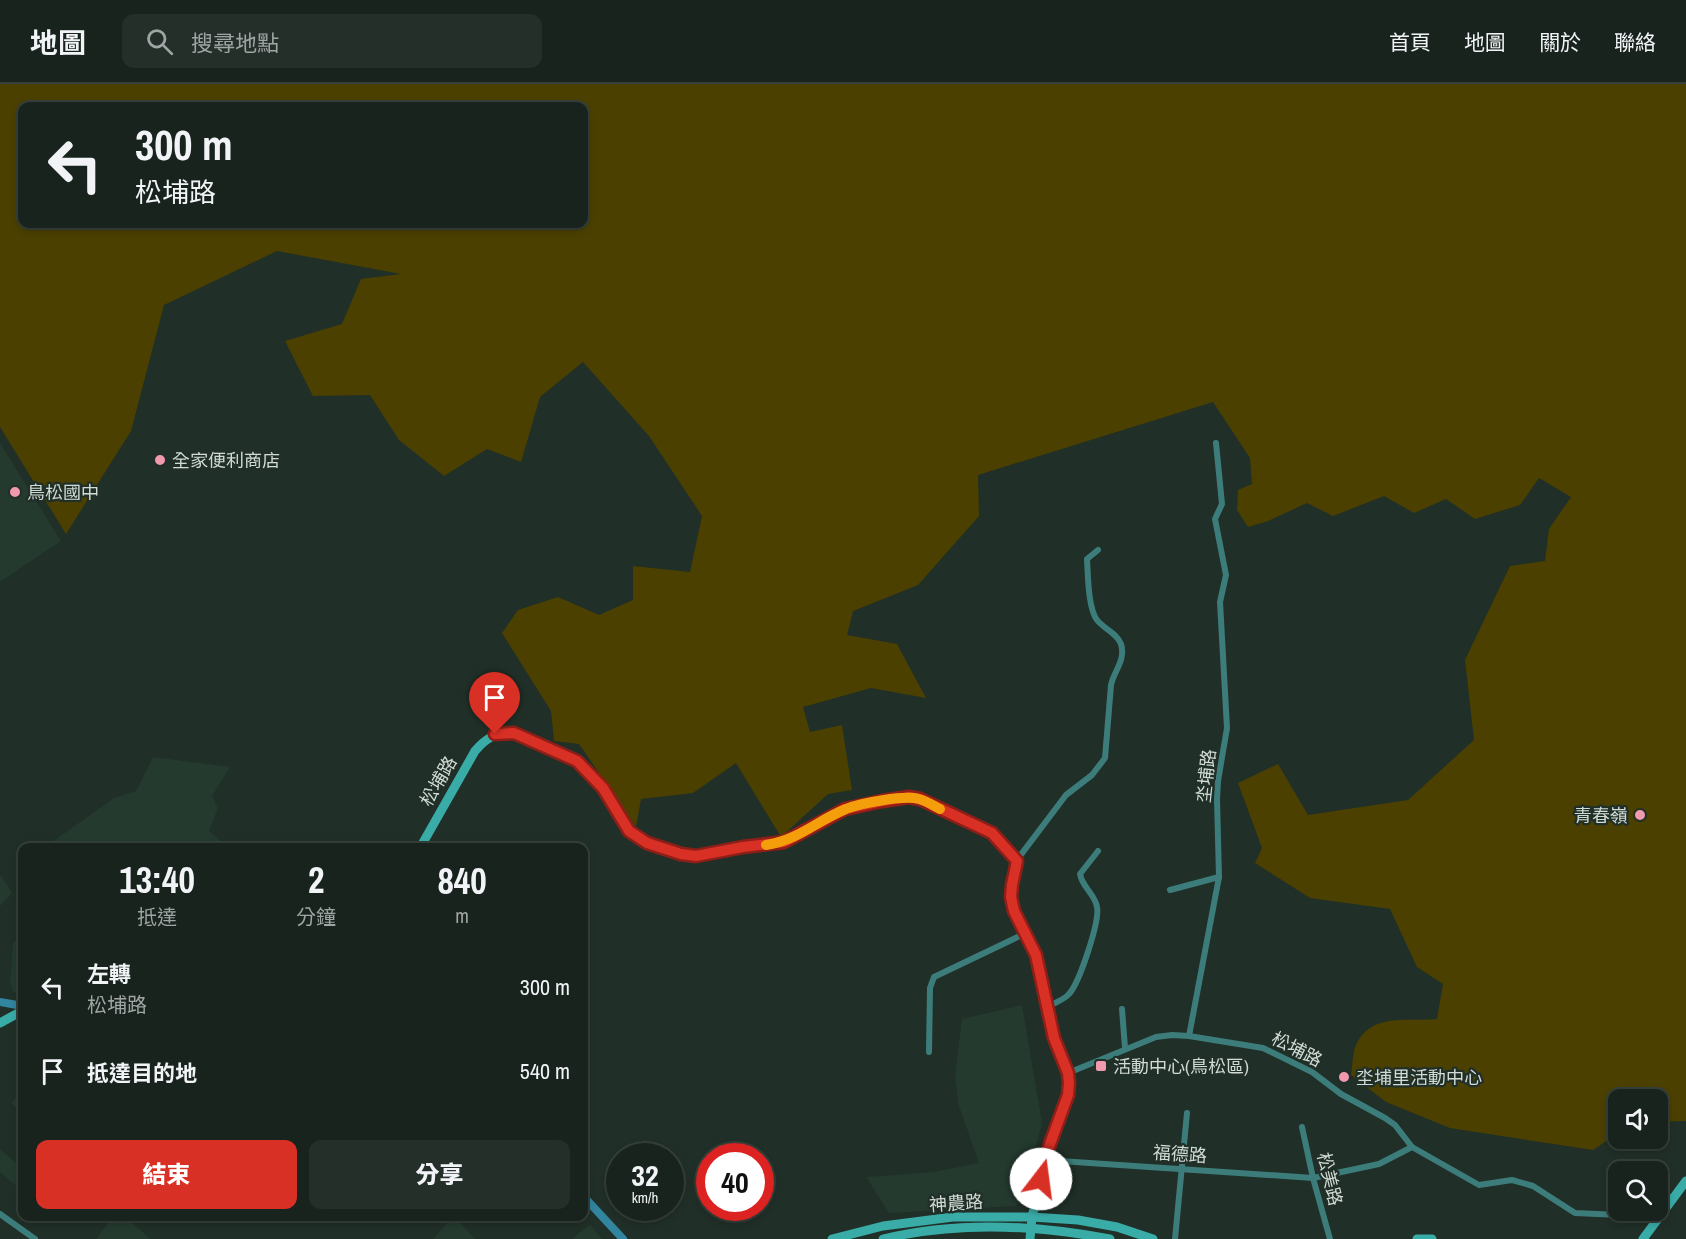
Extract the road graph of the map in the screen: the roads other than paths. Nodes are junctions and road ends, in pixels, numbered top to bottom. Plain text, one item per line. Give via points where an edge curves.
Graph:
1 (1216, 443) dead end
2 (1098, 550) dead end
3 (423, 843) edge
4 (1098, 851) dead end
5 (1017, 861) junction
6 (1219, 877) junction
7 (1170, 890) dead end
8 (1026, 933) junction
9 (1048, 1007) junction
10 (1122, 1009) dead end
11 (18, 1013) edge
12 (0, 1023) edge
13 (1189, 1036) junction
14 (1125, 1048) junction
15 (929, 1052) dead end
16 (1068, 1073) junction
17 (1187, 1113) dead end
18 (1302, 1127) dead end
19 (1412, 1147) junction
20 (1045, 1160) junction
21 (1181, 1169) junction
22 (1313, 1178) junction
23 (1686, 1180) edge
24 (1668, 1205) edge
25 (0, 1214) edge
26 (1608, 1214) edge
27 (1032, 1217) junction
28 (1657, 1221) edge
29 (1030, 1227) junction
30 (35, 1239) edge
31 (832, 1239) edge
32 (883, 1239) edge
33 (1030, 1239) edge
34 (1110, 1239) edge
35 (1152, 1239) edge
36 (1175, 1239) edge
37 (1330, 1239) edge
38 (1418, 1239) edge
39 (1432, 1239) edge
40 (1643, 1239) edge

1 - 6 street, 坔埔路 via 1222,504 1215,519 1226,575 1220,602 1227,728 1217,790
2 - 5 street via 1087,559 1095,617 1115,635 1122,654 1110,685 1105,758 1092,775 1066,795
3 - 5 street, 松埔路 via 475,751 487,738 505,732 577,761 603,788 629,831 669,851 696,856 784,842 845,809 909,797 992,833
4 - 9 street via 1080,874 1098,911 1086,956 1075,986
5 - 8 street via 1011,897
6 - 7 street
6 - 13 street, 坔埔路
8 - 9 street via 1036,955
8 - 15 street via 934,977 930,988
9 - 16 street via 1054,1038
10 - 14 street
11 - 12 street
13 - 14 street, 松埔路 via 1156,1037
13 - 19 street, 松埔路 via 1263,1048 1312,1072 1395,1125
14 - 16 street, 松埔路
16 - 20 street via 1068,1095
17 - 21 street
18 - 22 street, 松美路
19 - 22 street, 福德路 via 1379,1164
19 - 26 street, 松埔路 via 1479,1185 1512,1180 1533,1186 1575,1213
20 - 21 street, 福德路
20 - 27 street
21 - 22 street, 福德路
21 - 36 street
22 - 37 street, 松美路
23 - 24 street
25 - 30 street
27 - 29 street
27 - 31 street, 神農路 via 953,1217 883,1226
27 - 35 street, 神農路 via 1117,1227
28 - 40 street
29 - 32 street, 神農路 via 955,1229
29 - 33 street
29 - 34 street, 神農路
38 - 39 street

